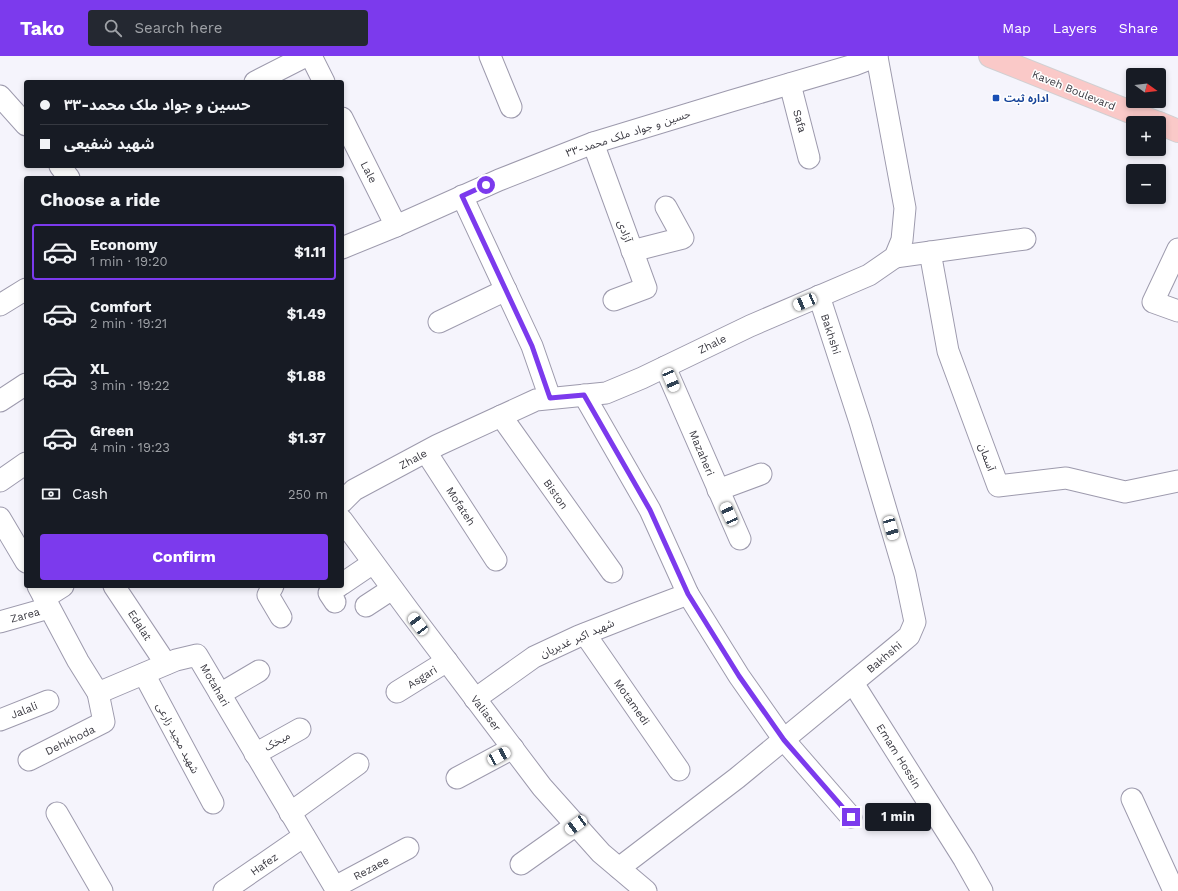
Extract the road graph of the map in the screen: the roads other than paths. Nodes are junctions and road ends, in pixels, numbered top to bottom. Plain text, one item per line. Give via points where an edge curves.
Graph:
1 (306, 56) edge
2 (311, 56) edge
3 (490, 56) edge
4 (877, 56) edge
5 (990, 56) edge
6 (258, 80) edge
7 (323, 80) edge
8 (790, 84) junction
9 (0, 96) edge
10 (511, 107) dead end
11 (1140, 116) edge
12 (344, 122) edge
13 (24, 123) edge
14 (1166, 126) edge
15 (1178, 131) edge
16 (593, 143) junction
17 (810, 158) dead end
18 (462, 196) junction
19 (666, 207) dead end
20 (396, 226) junction
21 (1025, 239) dead end
22 (344, 247) edge
23 (1178, 249) edge
24 (632, 251) junction
25 (930, 252) junction
26 (895, 257) junction
27 (24, 290) edge
28 (506, 290) junction
29 (819, 296) junction
30 (614, 300) dead end
31 (0, 305) edge
32 (1178, 310) edge
33 (439, 322) dead end
34 (665, 367) junction
35 (24, 385) edge
36 (584, 395) junction
37 (550, 398) junction
38 (0, 401) edge
39 (501, 416) junction
40 (426, 452) junction
41 (24, 464) edge
42 (761, 474) dead end
43 (0, 481) edge
44 (1178, 481) edge
45 (718, 490) junction
46 (344, 500) edge
47 (0, 518) edge
48 (344, 523) edge
49 (740, 539) dead end
50 (24, 559) edge
51 (496, 560) dead end
52 (373, 563) junction
53 (612, 572) dead end
54 (344, 587) edge
55 (60, 588) edge
56 (115, 588) edge
57 (272, 588) edge
58 (392, 589) junction
59 (688, 594) junction
60 (44, 597) edge
61 (366, 606) dead end
62 (281, 617) dead end
63 (0, 622) edge
64 (585, 634) junction
65 (447, 661) junction
66 (166, 664) junction
67 (259, 671) dead end
68 (144, 674) junction
69 (853, 683) junction
70 (397, 692) dead end
71 (98, 693) junction
72 (220, 694) junction
73 (475, 699) junction
74 (48, 701) dead end
75 (0, 720) edge
76 (300, 729) dead end
77 (784, 740) junction
78 (513, 748) junction
79 (255, 754) junction
80 (29, 760) dead end
81 (358, 764) dead end
82 (679, 770) dead end
83 (457, 778) dead end
84 (1132, 799) dead end
85 (213, 803) dead end
86 (57, 813) dead end
87 (290, 813) junction
88 (851, 817) dead end
89 (576, 825) junction
90 (304, 836) junction
91 (408, 848) dead end
92 (521, 864) dead end
93 (619, 868) junction
94 (336, 889) edge
95 (102, 891) edge
96 (224, 891) edge
97 (646, 891) edge
98 (982, 891) edge
99 (1174, 891) edge

1 - 6 street
2 - 7 street
3 - 10 street
4 - 8 street, ۳۳-حسین و جواد ملک محمد
4 - 26 street via 905,208 902,240
5 - 11 main road, Kaveh Boulevard
8 - 16 street, ۳۳-حسین و جواد ملک محمد
8 - 17 street, Safa
9 - 13 street
12 - 20 street, Lale
14 - 15 main road, Kaveh Boulevard
16 - 18 street, ۳۳-حسین و جواد ملک محمد
16 - 24 street, آزادی
18 - 20 street, ۳۳-حسین و جواد ملک محمد
18 - 28 street
19 - 24 street via 683,238
20 - 22 street, ۳۳-حسین و جواد ملک محمد
21 - 25 street
23 - 32 street via 1153,302
24 - 30 street, آزادی via 646,288
25 - 26 street
25 - 44 street, آسمان via 948,351 998,486 1066,478 1125,492
26 - 29 street, Zhale via 869,276
27 - 31 street
28 - 33 street
28 - 37 street via 532,346
29 - 34 street, Zhale
29 - 69 street, Bakhshi via 858,415 900,559 915,622 909,636
34 - 36 street, Zhale via 606,393
34 - 45 street, Mazaheri
35 - 38 street
36 - 37 street, Zhale
36 - 59 street via 650,510
37 - 39 street, Zhale via 536,400
39 - 40 street, Zhale
39 - 53 street, Biston
40 - 46 street, Zhale via 354,490
40 - 51 street, Mofateh
41 - 43 street
42 - 45 street
45 - 49 street, Mazaheri
47 - 50 street
48 - 52 street, Valiaser
52 - 54 street
52 - 58 street, Valiaser
55 - 60 street, Zarea
56 - 66 street, Edalat
57 - 62 street via 268,595
58 - 61 street
58 - 65 street, Valiaser
59 - 64 street, شهید اکبر غدیریان
59 - 77 street via 739,676
60 - 63 street, Zarea
60 - 71 street
64 - 73 street, شهید اکبر غدیریان via 534,658
64 - 82 street, Motamedi
65 - 70 street, Asgari
65 - 73 street, Valiaser
66 - 68 street, Motahari
66 - 72 street, Motahari via 197,655
67 - 72 street
68 - 71 street, Motahari
68 - 85 street, شهید مجید زارعی
69 - 77 street, Bakhshi
69 - 98 street, Emam Hossin
71 - 80 street, Dehkhoda via 104,722
72 - 79 street, Motahari
73 - 78 street, Valiaser
74 - 75 street, Jalali
76 - 79 street, میخک
77 - 88 street
77 - 93 street, Bakhshi
78 - 83 street
78 - 89 street, Valiaser via 542,787
79 - 87 street, Motahari
81 - 87 street
84 - 99 street
86 - 95 street
87 - 90 street, Motahari
89 - 92 street
89 - 93 street, Valiaser via 601,853
90 - 94 street, Motahari
90 - 96 street, Hafez
91 - 94 street, Rezaee
93 - 97 street, Valiaser

